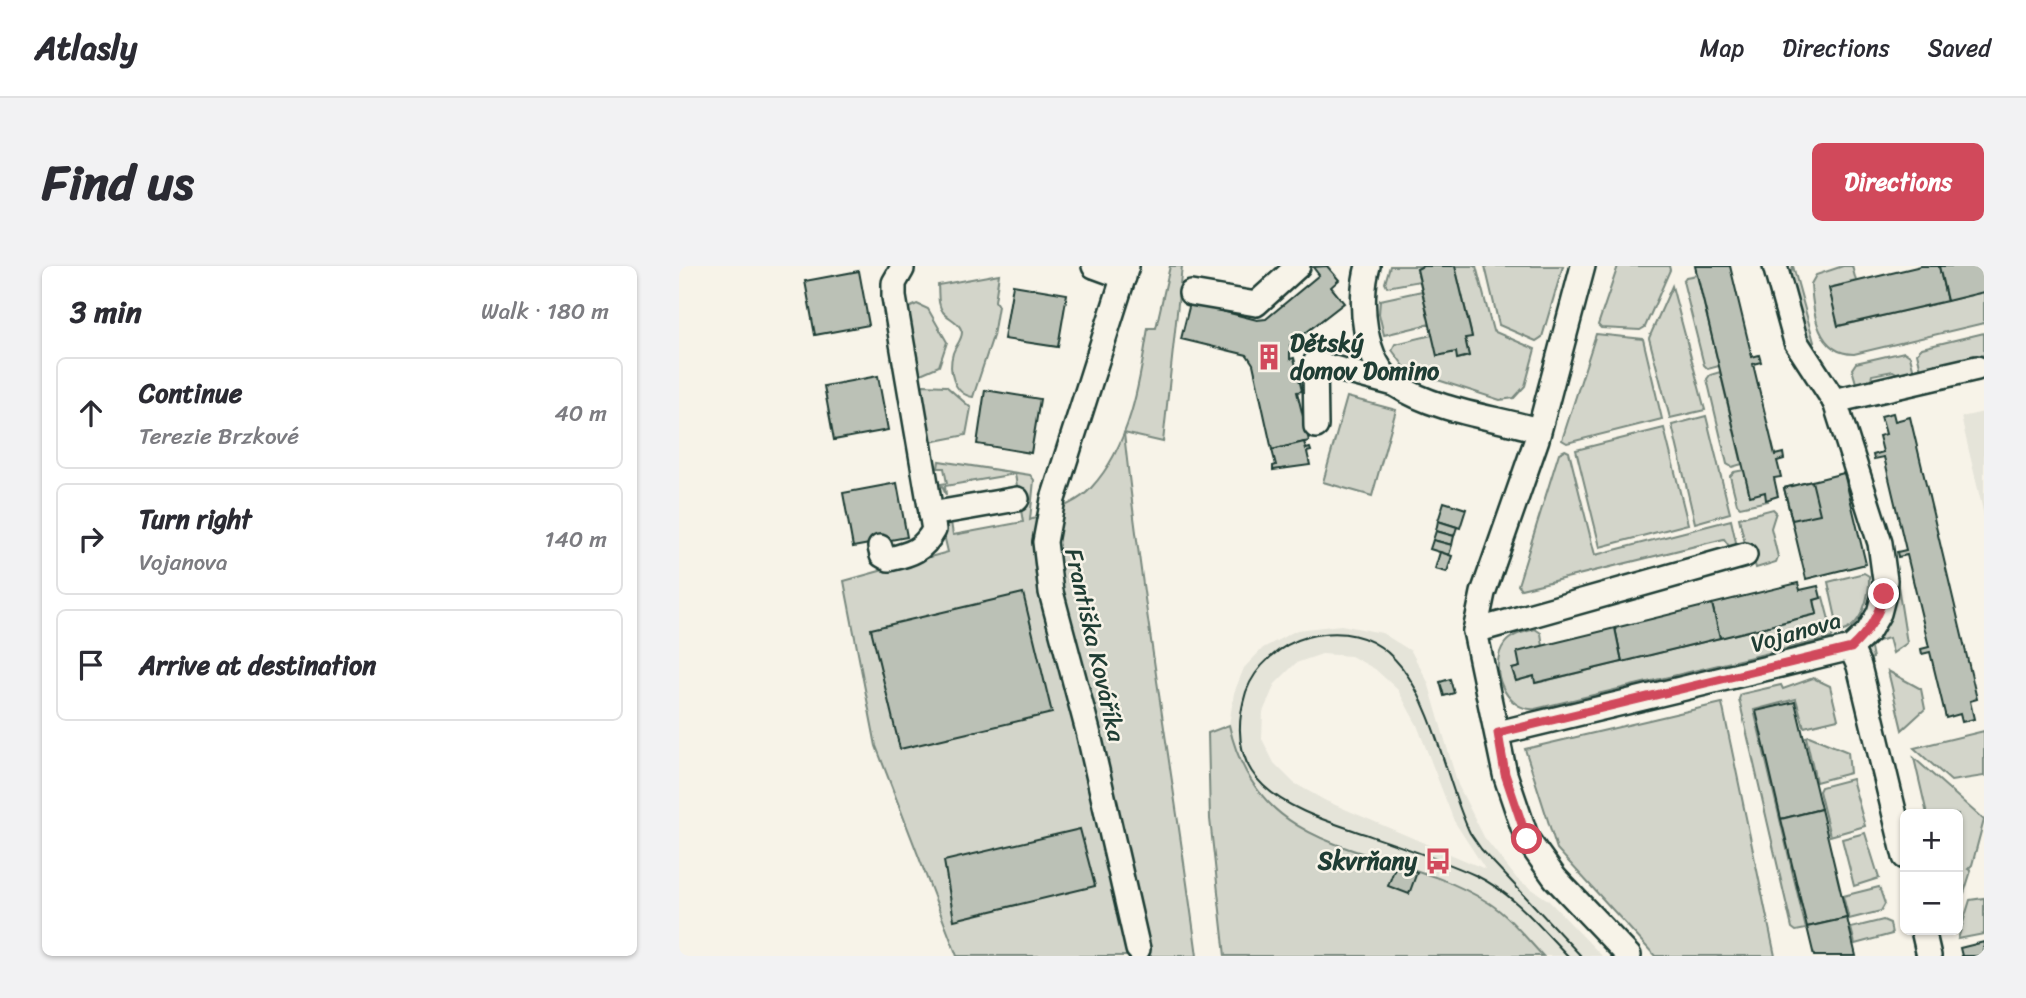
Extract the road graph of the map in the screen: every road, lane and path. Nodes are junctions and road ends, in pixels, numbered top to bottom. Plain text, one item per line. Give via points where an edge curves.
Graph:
1 (1094, 266) edge
2 (1298, 266) edge
3 (1368, 266) edge
4 (1583, 266) edge
5 (1775, 266) edge
6 (908, 267) edge
7 (1126, 271) edge
8 (1191, 293) dead end
9 (1977, 368) dead end
10 (1394, 384) junction
11 (1834, 402) junction
12 (1316, 426) dead end
13 (1538, 430) junction
14 (1017, 499) dead end
15 (932, 514) junction
16 (880, 547) dead end
17 (1745, 555) dead end
18 (1475, 631) junction
19 (1851, 648) junction
20 (1498, 733) junction
21 (1900, 836) edge
22 (1924, 935) edge
23 (1138, 949) dead end
24 (1629, 956) edge
25 (1929, 956) edge

1 - 7 street, Františka Kováříka
2 - 8 street via 1256,304
3 - 10 street via 1363,318 1377,360
4 - 13 street
5 - 11 street, Vojanova via 1796,342
6 - 15 street via 894,283 894,297
7 - 23 street, Františka Kováříka via 1053,499 1045,542 1051,592
9 - 11 street
10 - 12 street via 1315,363
10 - 13 street via 1433,402
11 - 19 street, Vojanova via 1880,543 1885,580 1879,613
13 - 18 street via 1483,593
14 - 15 street
15 - 16 street via 935,530 925,547 889,559
17 - 18 street
18 - 20 street
19 - 20 street, Vojanova
19 - 21 street
20 - 24 street via 1505,774 1527,839 1555,878
22 - 25 street

